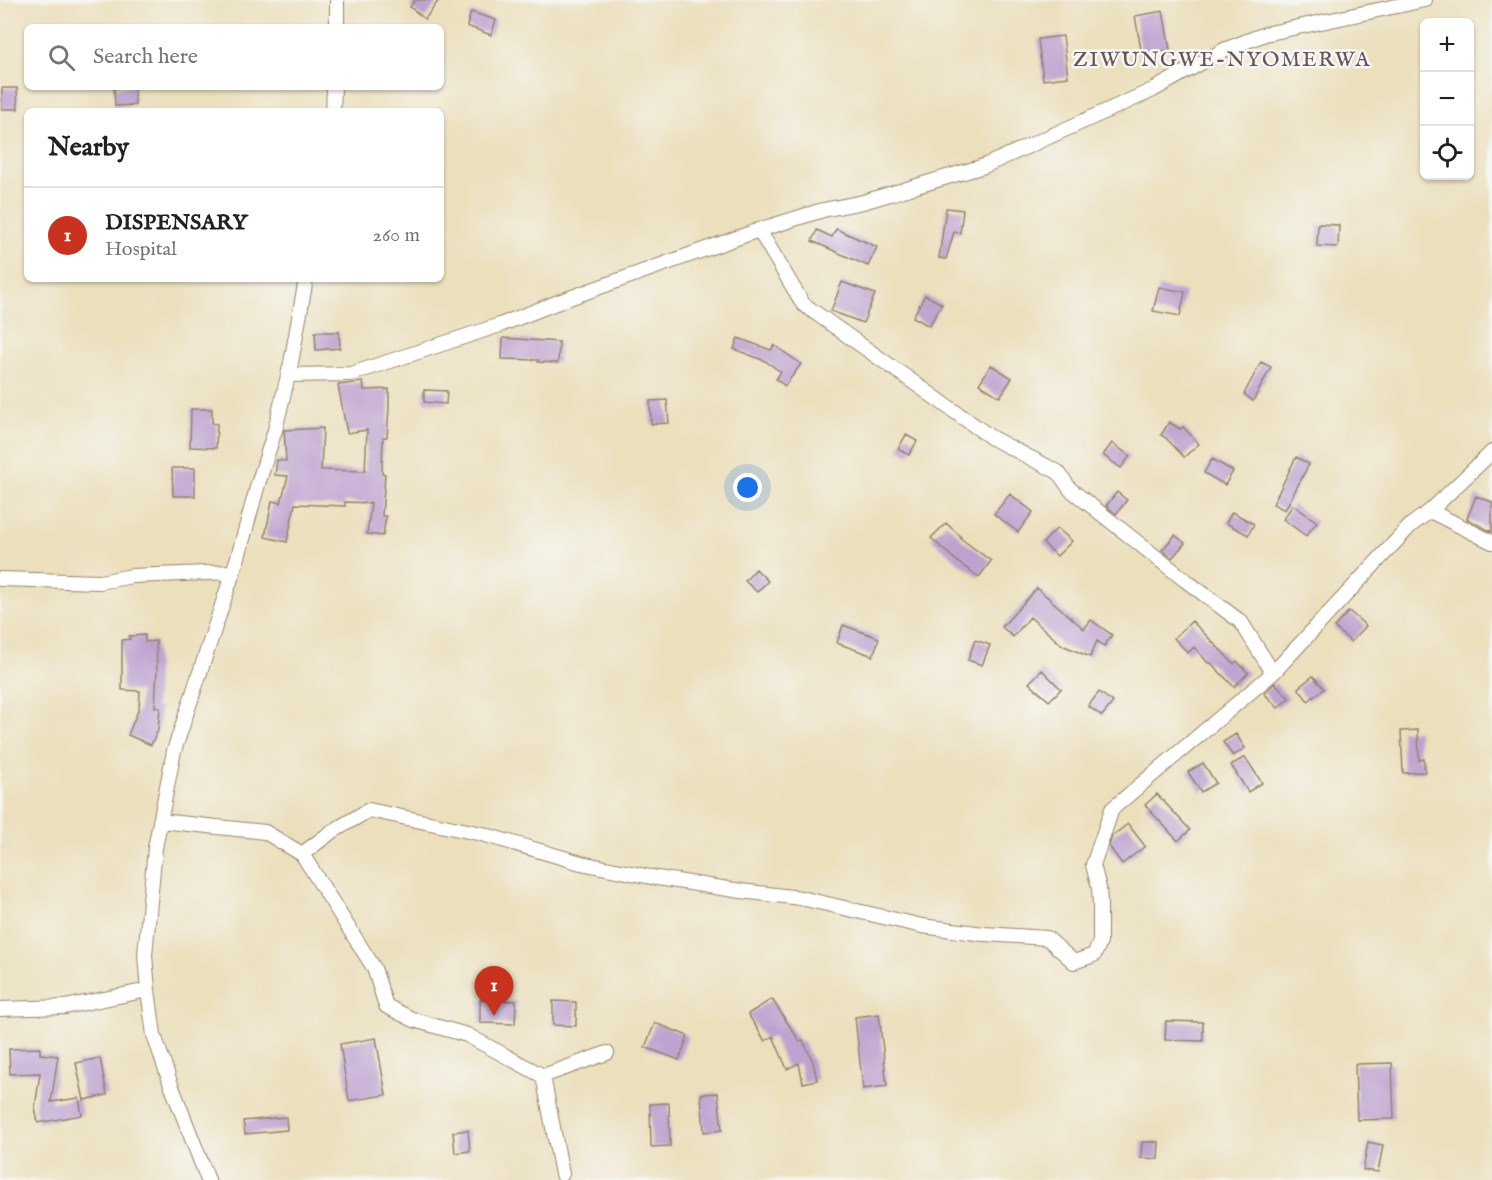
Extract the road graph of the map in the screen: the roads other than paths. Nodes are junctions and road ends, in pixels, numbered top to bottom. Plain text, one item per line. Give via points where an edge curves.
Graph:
1 (337, 0) edge
2 (1425, 0) edge
3 (337, 24) edge
4 (334, 90) edge
5 (333, 108) edge
6 (759, 230) junction
7 (305, 282) edge
8 (288, 375) junction
9 (1492, 452) edge
10 (1430, 511) junction
11 (1492, 542) edge
12 (233, 573) junction
13 (0, 579) edge
14 (1273, 673) junction
15 (160, 821) junction
16 (302, 854) junction
17 (148, 990) junction
18 (0, 1009) edge
19 (607, 1053) dead end
20 (543, 1076) junction
21 (562, 1174) dead end
22 (208, 1180) edge

1 - 3 street
2 - 6 street via 1265,34 1224,50 1153,90 984,166
4 - 5 street
6 - 8 street via 500,326 351,374
6 - 14 street via 803,304 992,438 1058,472 1070,489 1241,622
7 - 8 street
8 - 12 street
9 - 10 street
10 - 11 street
10 - 14 street via 1411,525
12 - 13 street via 132,576 100,582
12 - 15 street via 174,751
14 - 16 street via 1112,809 1093,865 1099,888 1100,942 1094,955 1074,962 1047,938 922,926 801,898 651,877 369,810
15 - 16 street via 265,831
15 - 17 street via 145,955
16 - 20 street via 374,968 386,1006 414,1020 467,1035
17 - 18 street via 65,1007
17 - 22 street via 154,1035
19 - 20 street
20 - 21 street

